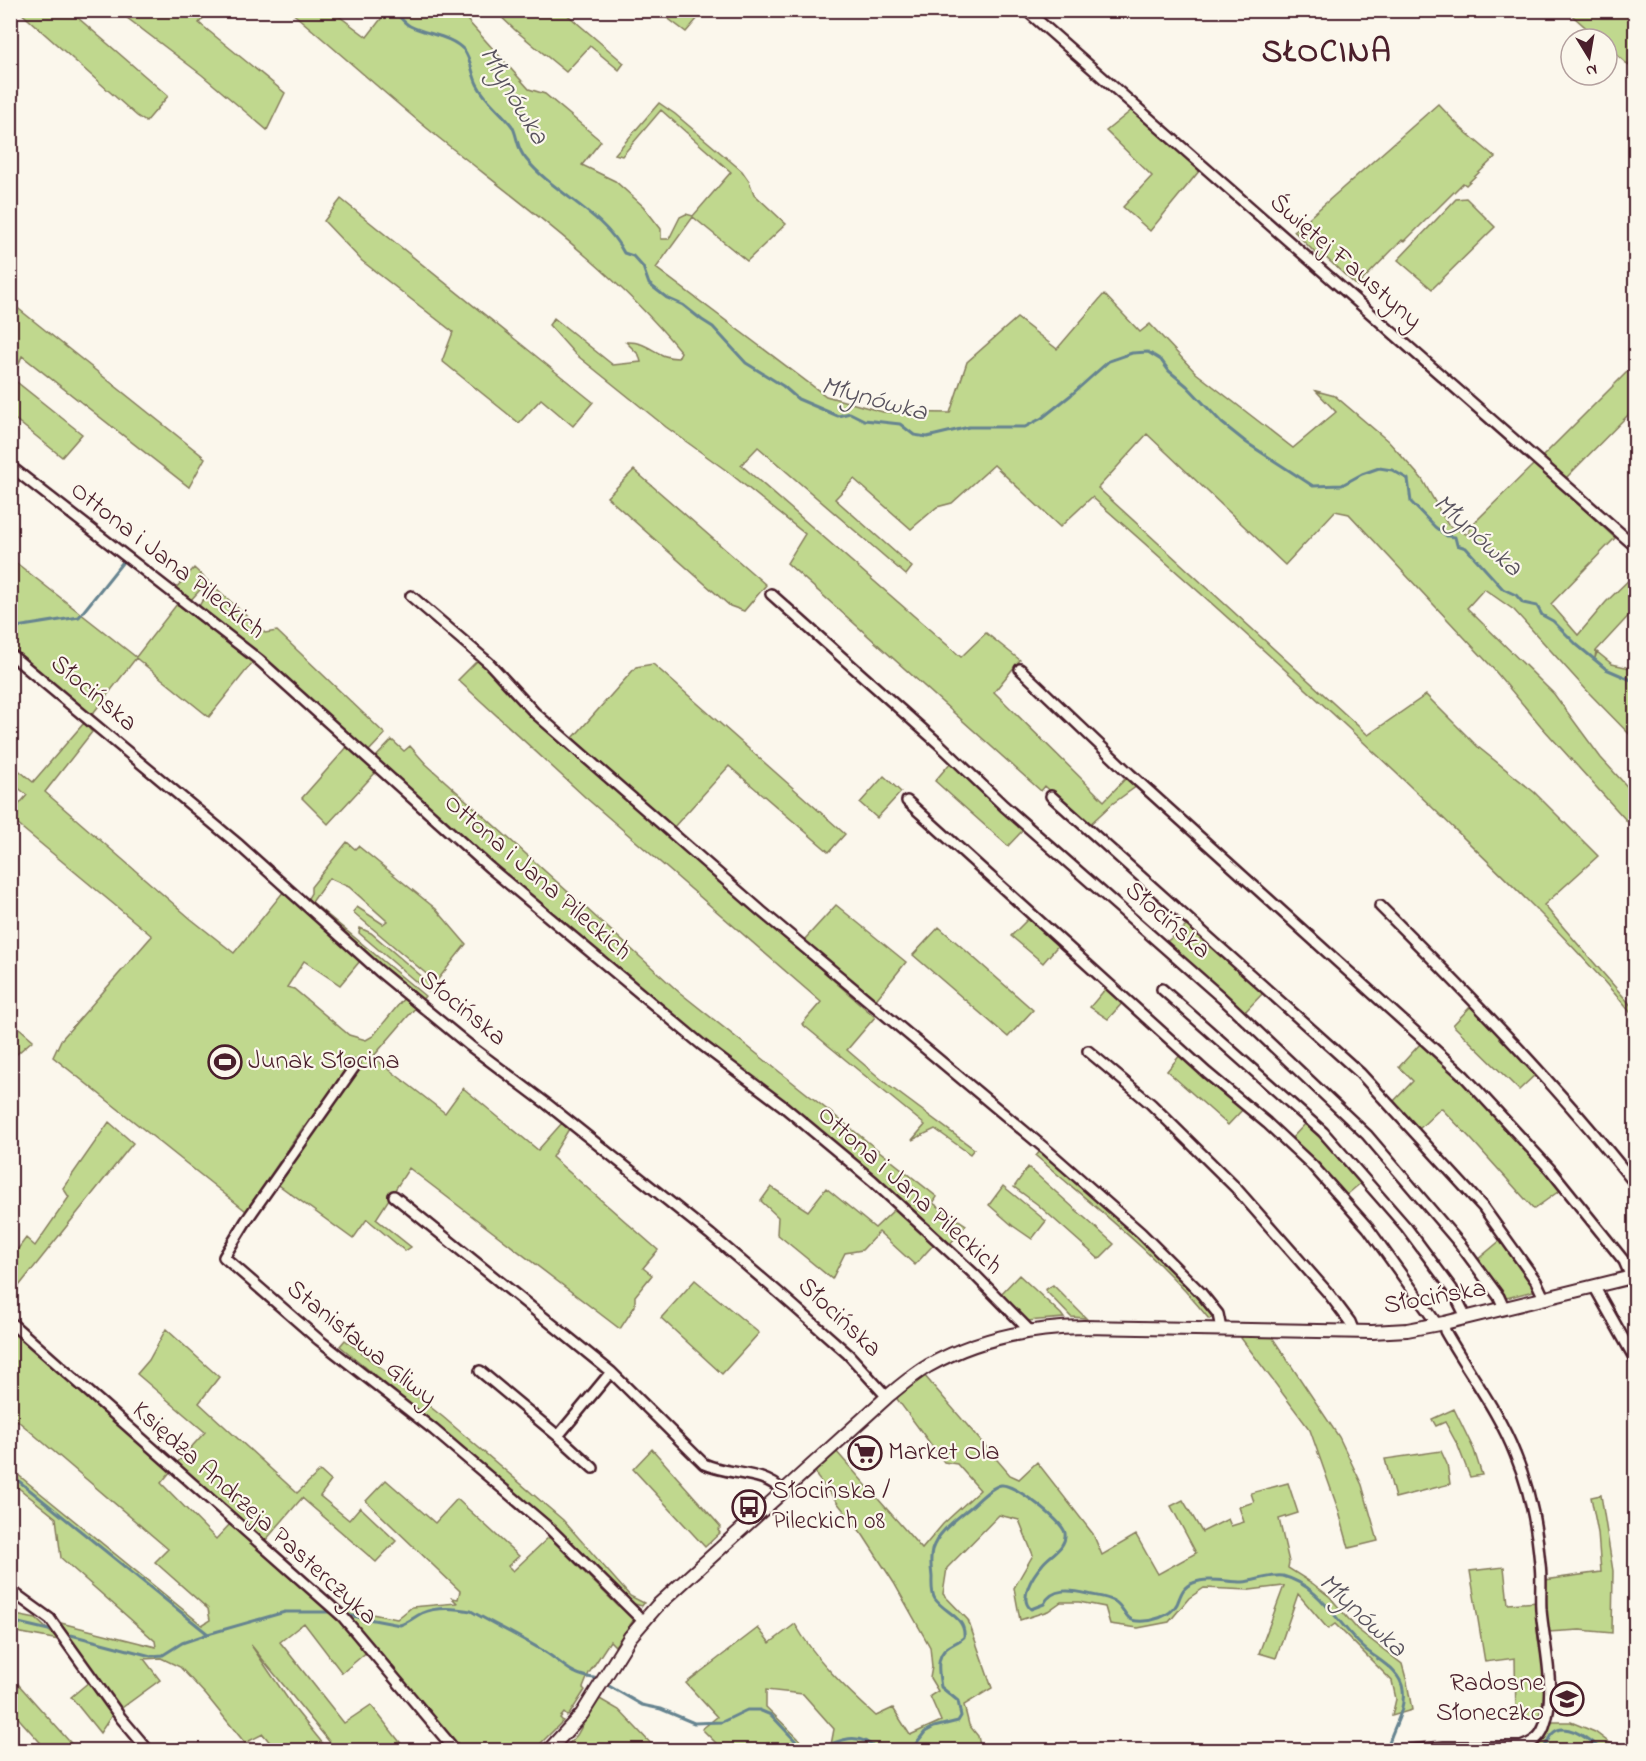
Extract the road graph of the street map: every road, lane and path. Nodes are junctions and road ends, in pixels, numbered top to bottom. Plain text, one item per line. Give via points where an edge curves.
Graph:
1 (1026, 10) edge
2 (10, 466) edge
3 (1635, 547) edge
4 (771, 594) dead end
5 (411, 596) dead end
6 (10, 654) edge
7 (1020, 669) dead end
8 (1051, 796) dead end
9 (907, 801) dead end
10 (1380, 906) dead end
11 (1162, 989) dead end
12 (1088, 1051) dead end
13 (355, 1066) dead end
14 (1635, 1185) edge
15 (394, 1196) dead end
16 (1633, 1276) edge
17 (1594, 1286) junction
18 (1544, 1298) junction
19 (1504, 1308) junction
20 (1466, 1317) junction
21 (10, 1322) edge
22 (1440, 1324) junction
23 (1221, 1329) junction
24 (1029, 1330) junction
25 (1354, 1332) junction
26 (1635, 1361) edge
27 (480, 1371) dead end
28 (611, 1372) junction
29 (887, 1397) junction
30 (558, 1436) junction
31 (593, 1468) dead end
32 (783, 1491) junction
33 (10, 1590) edge
34 (643, 1621) junction
35 (148, 1750) edge
36 (455, 1750) edge
37 (549, 1750) edge
38 (1410, 1750) edge

1 - 3 street, Świętej Faustyny
2 - 24 street, Ottona i Jana Pileckich via 259,660 490,868 873,1181
4 - 19 street, Słocińska via 1222,998 1367,1135 1460,1244
5 - 23 street via 489,663 535,713 761,911 1142,1233 1201,1293 1218,1314
6 - 29 street, Słocińska via 239,845 379,971 711,1235 848,1354
7 - 16 street via 1130,774 1464,1076 1550,1169
8 - 18 street via 1360,1073 1483,1207
9 - 22 street via 1312,1165 1368,1228
10 - 14 street via 1520,1049
11 - 20 street via 1323,1132 1406,1227 1452,1289
12 - 25 street via 1151,1104 1242,1195 1329,1294
13 - 34 street, Stanisława Gliwy via 224,1257 550,1529
15 - 28 street
16 - 17 street, Słocińska
17 - 18 street, Słocińska
17 - 26 street
18 - 19 street, Słocińska
19 - 20 street, Słocińska
20 - 22 street, Słocińska
21 - 36 street, Księdza Andrzeja Pasterczyka via 336,1611
22 - 25 street, Słocińska
22 - 38 street via 1495,1413 1515,1453 1530,1503 1541,1567 1548,1709 1539,1736 1521,1747
23 - 24 street, Słocińska
23 - 25 street, Słocińska
24 - 29 street, Słocińska via 946,1357 911,1377
27 - 30 street
28 - 30 street
28 - 32 street via 704,1464 720,1471 758,1476 774,1482
29 - 32 street, Słocińska
30 - 31 street
32 - 34 street, Słocińska
33 - 35 street via 50,1619
34 - 37 street, Słocińska via 582,1714

